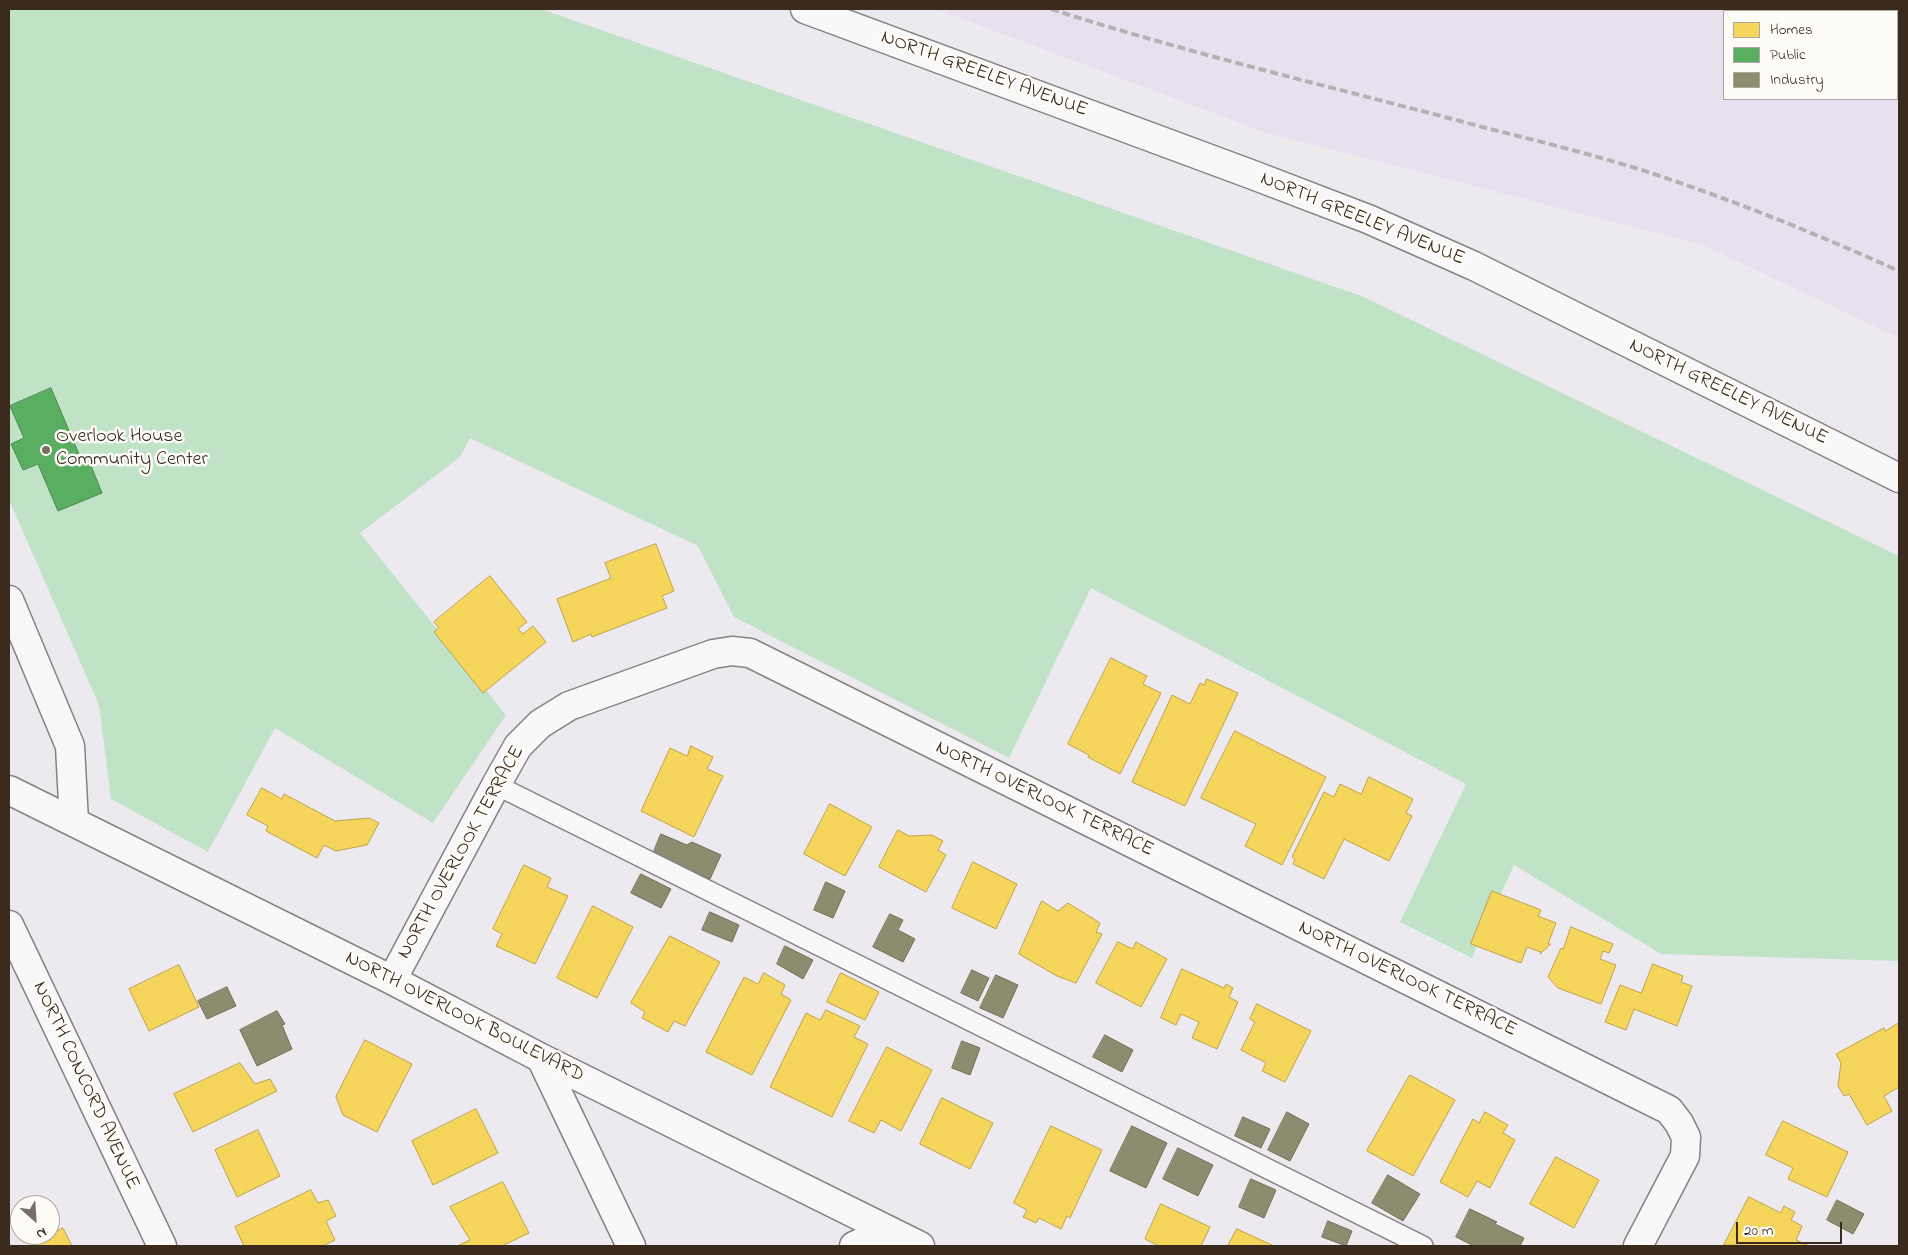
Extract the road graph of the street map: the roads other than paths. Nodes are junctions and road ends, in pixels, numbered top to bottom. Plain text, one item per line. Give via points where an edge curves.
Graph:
1 (805, 9) edge
2 (1899, 478) edge
3 (9, 600) edge
4 (496, 785) junction
5 (9, 790) edge
6 (74, 822) junction
7 (9, 925) edge
8 (392, 980) junction
9 (541, 1058) junction
10 (887, 1230) junction
11 (162, 1246) edge
12 (631, 1246) edge
13 (854, 1246) edge
14 (920, 1246) edge
15 (1422, 1246) edge
16 (1638, 1246) edge

1 - 2 street, NORTH GREELEY AVENUE via 1368,219 1474,266
3 - 6 street via 70,746
4 - 8 street, NORTH OVERLOOK TERRACE
4 - 15 lane
4 - 16 street, NORTH OVERLOOK TERRACE via 518,746 540,724 569,706 713,654 732,650 750,653 1669,1110 1686,1137 1685,1156
5 - 6 street, NORTH OVERLOOK BOULEVARD
6 - 8 street, NORTH OVERLOOK BOULEVARD
7 - 11 street, NORTH CONCORD AVENUE
8 - 9 street, NORTH OVERLOOK BOULEVARD
9 - 10 street, NORTH OVERLOOK BOULEVARD
9 - 12 street
10 - 13 street
10 - 14 street, NORTH OVERLOOK BOULEVARD

